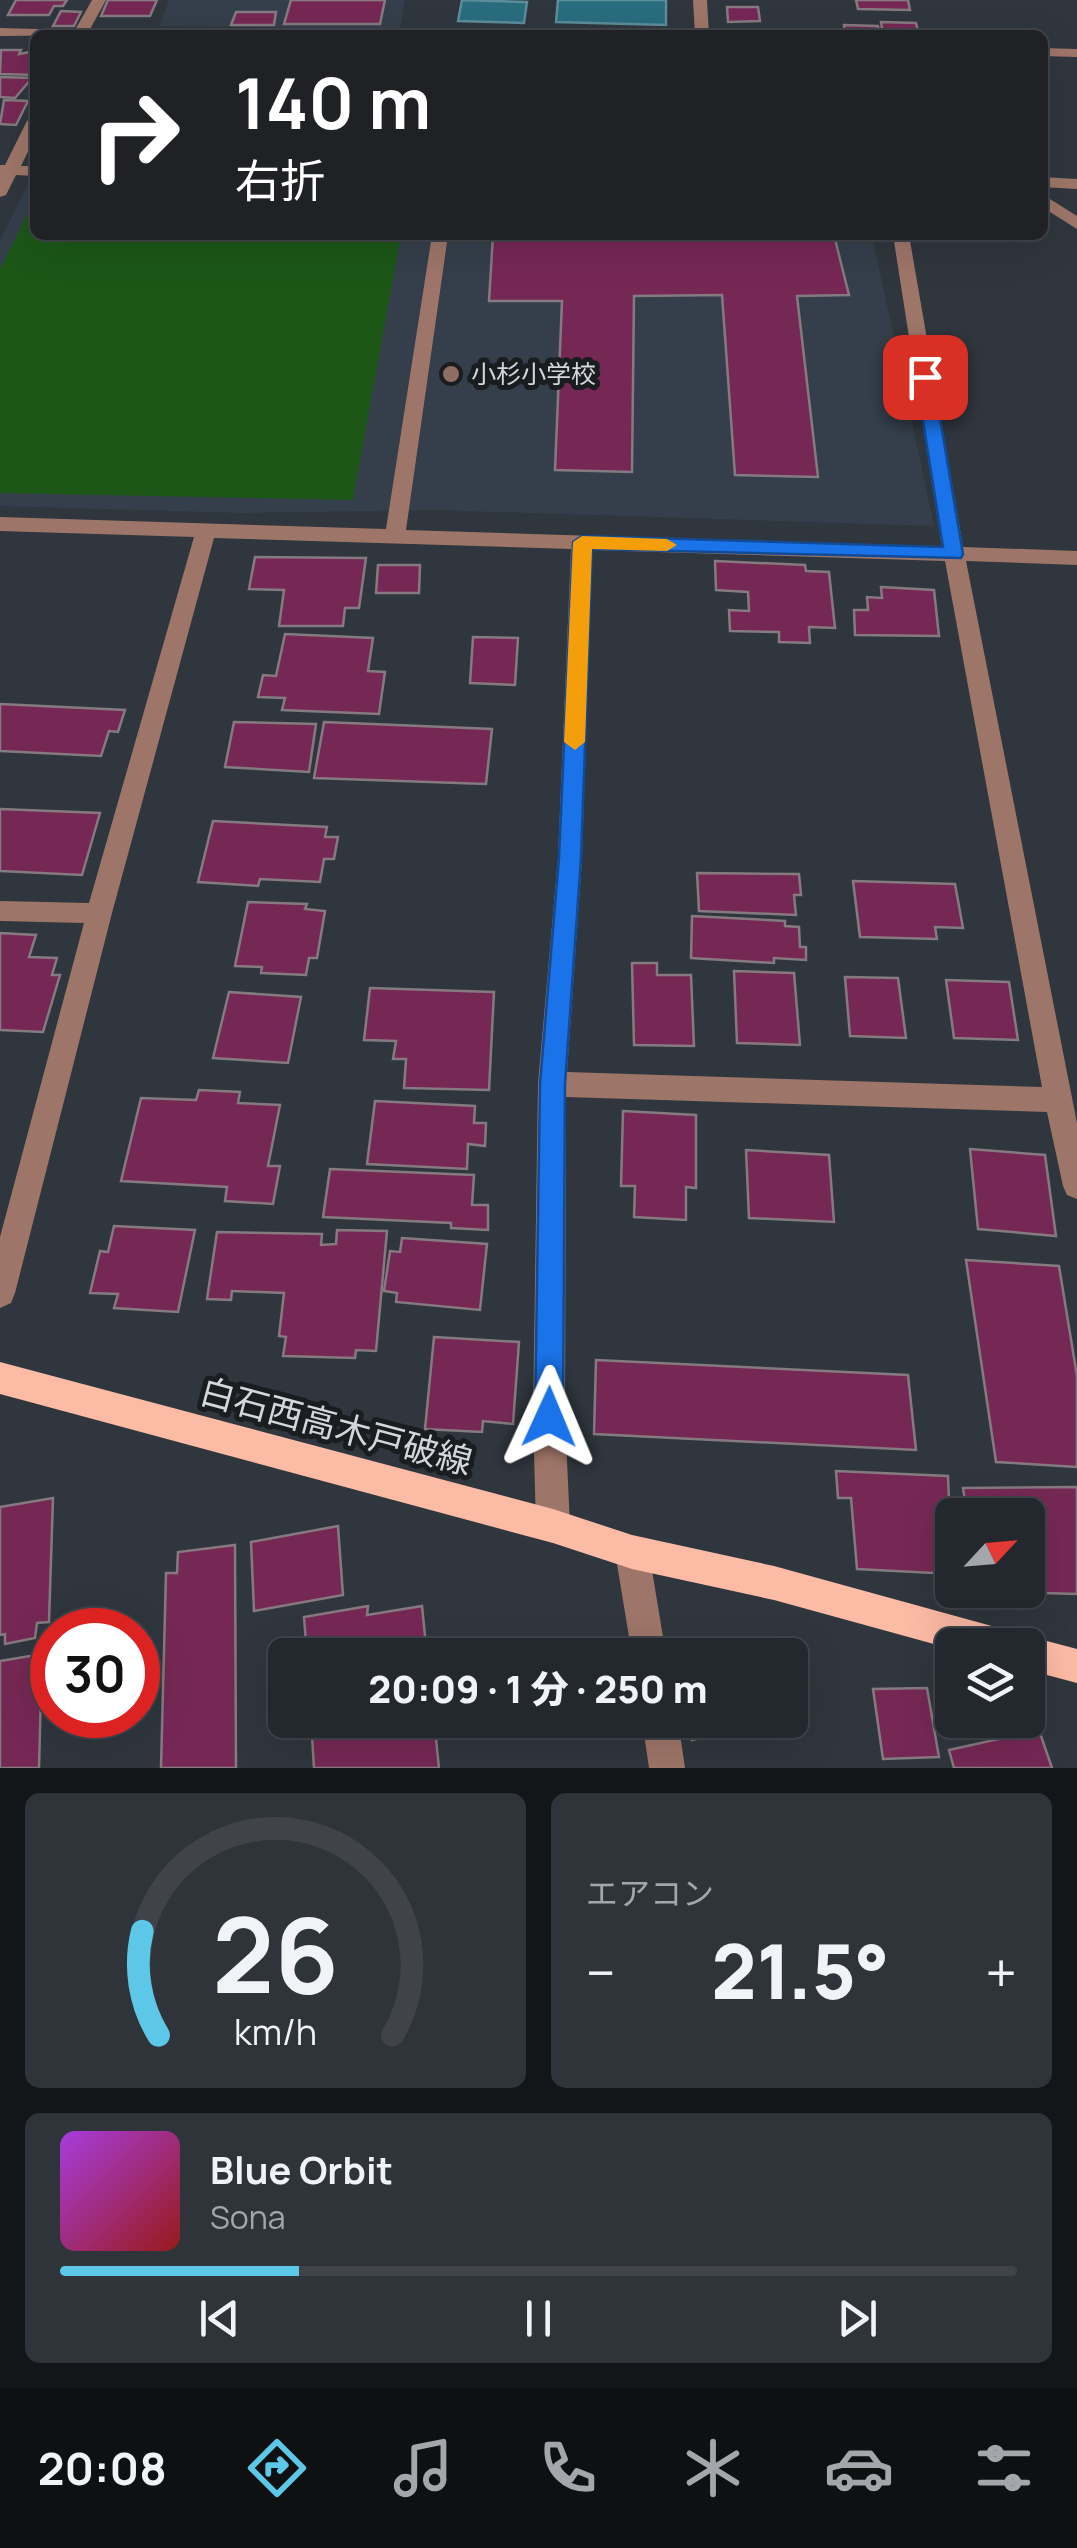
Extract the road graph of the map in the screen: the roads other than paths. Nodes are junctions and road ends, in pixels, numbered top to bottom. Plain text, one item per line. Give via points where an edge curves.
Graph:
1 (99, 0) edge
2 (700, 0) edge
3 (83, 30) edge
4 (702, 30) edge
5 (0, 32) edge
6 (30, 33) edge
7 (1048, 52) edge
8 (1077, 52) edge
9 (30, 129) edge
10 (5, 170) edge
11 (30, 171) edge
12 (1048, 182) edge
13 (1077, 184) edge
14 (0, 192) edge
15 (1048, 203) edge
16 (1077, 224) edge
17 (439, 240) edge
18 (903, 240) edge
19 (0, 524) edge
20 (206, 531) junction
21 (395, 537) junction
22 (582, 542) junction
23 (954, 554) junction
24 (1077, 558) edge
25 (0, 910) edge
26 (99, 914) junction
27 (552, 1084) junction
28 (1058, 1100) junction
29 (1077, 1186) edge
30 (0, 1293) edge
31 (0, 1378) edge
32 (553, 1526) junction
33 (632, 1552) junction
34 (937, 1628) edge
35 (646, 1638) edge
36 (1045, 1658) edge
37 (1077, 1666) edge
38 (663, 1738) edge
39 (667, 1768) edge

1 - 3 street
2 - 4 street
5 - 6 street
7 - 8 street
9 - 10 street
10 - 11 street
10 - 14 street
12 - 13 street
15 - 16 street
17 - 21 street
18 - 23 street
19 - 20 street
20 - 21 street
20 - 26 street
21 - 22 street
22 - 23 street
22 - 27 street via 570,858
23 - 24 street
23 - 28 street
25 - 26 street
26 - 30 street
27 - 28 street
27 - 32 street
28 - 29 street
31 - 32 main road, 白石西高木戸破線
32 - 33 main road, 白石西高木戸破線
33 - 34 main road, 白石西高木戸破線
33 - 35 street
36 - 37 main road
38 - 39 street

